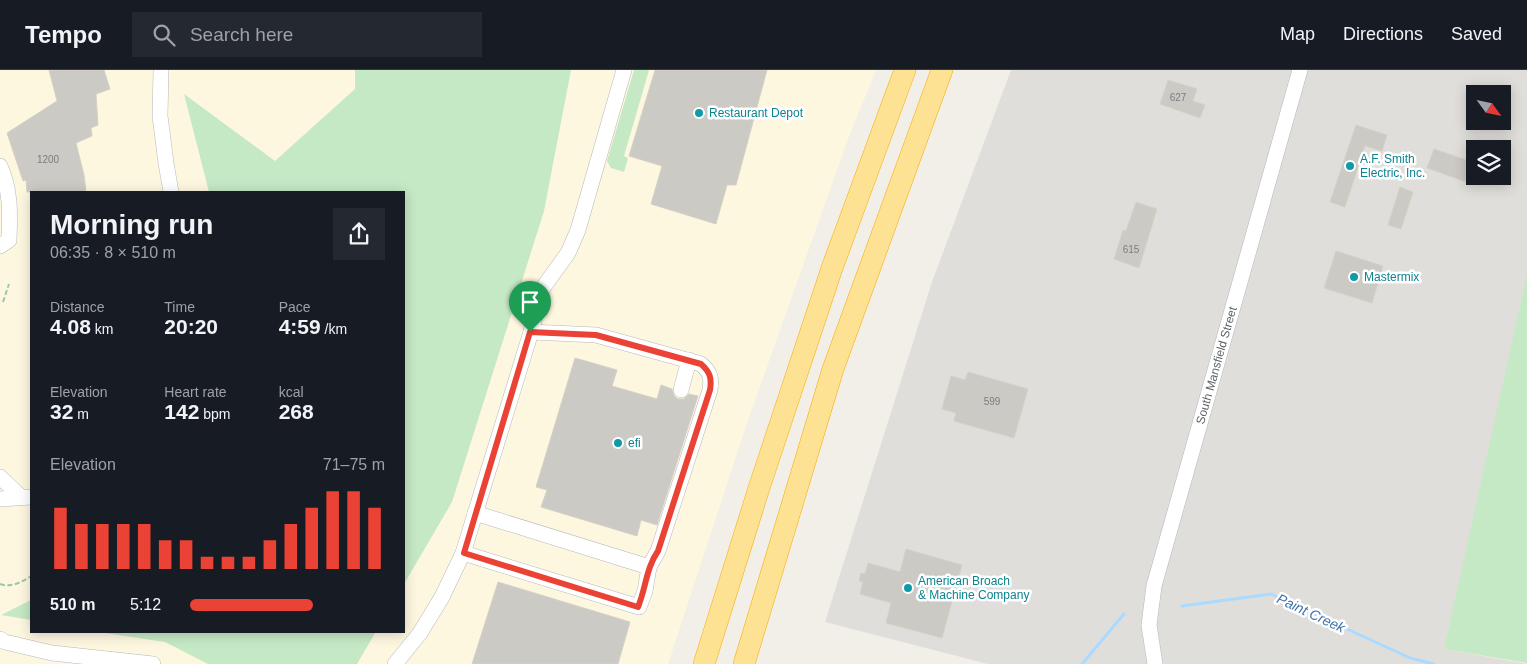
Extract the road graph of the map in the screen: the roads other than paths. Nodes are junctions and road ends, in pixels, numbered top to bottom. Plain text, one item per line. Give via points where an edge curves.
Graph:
1 (161, 70) edge
2 (624, 70) edge
3 (905, 70) edge
4 (942, 70) edge
5 (1300, 70) edge
6 (0, 166) edge
7 (171, 191) edge
8 (0, 246) edge
9 (530, 332) junction
10 (689, 360) junction
11 (681, 390) dead end
12 (0, 477) edge
13 (26, 497) edge
14 (0, 499) edge
15 (476, 513) junction
16 (464, 553) junction
17 (649, 567) junction
18 (0, 640) edge
19 (152, 664) edge
20 (396, 664) edge
21 (704, 664) edge
22 (744, 664) edge
23 (1155, 664) edge

1 - 7 street via 160,116
2 - 9 street via 578,230 568,253 542,289
3 - 21 highway via 829,278
4 - 22 highway via 833,369
5 - 23 street, South Mansfield Street via 1154,586 1149,624
6 - 8 street via 10,204 9,240
9 - 10 street via 596,335
9 - 15 street
10 - 11 street
10 - 17 street via 701,364 712,379 658,551
12 - 13 street
13 - 14 street
15 - 16 street
15 - 17 street
16 - 17 street via 638,607 645,591
16 - 20 street via 420,634
18 - 19 street via 52,653

